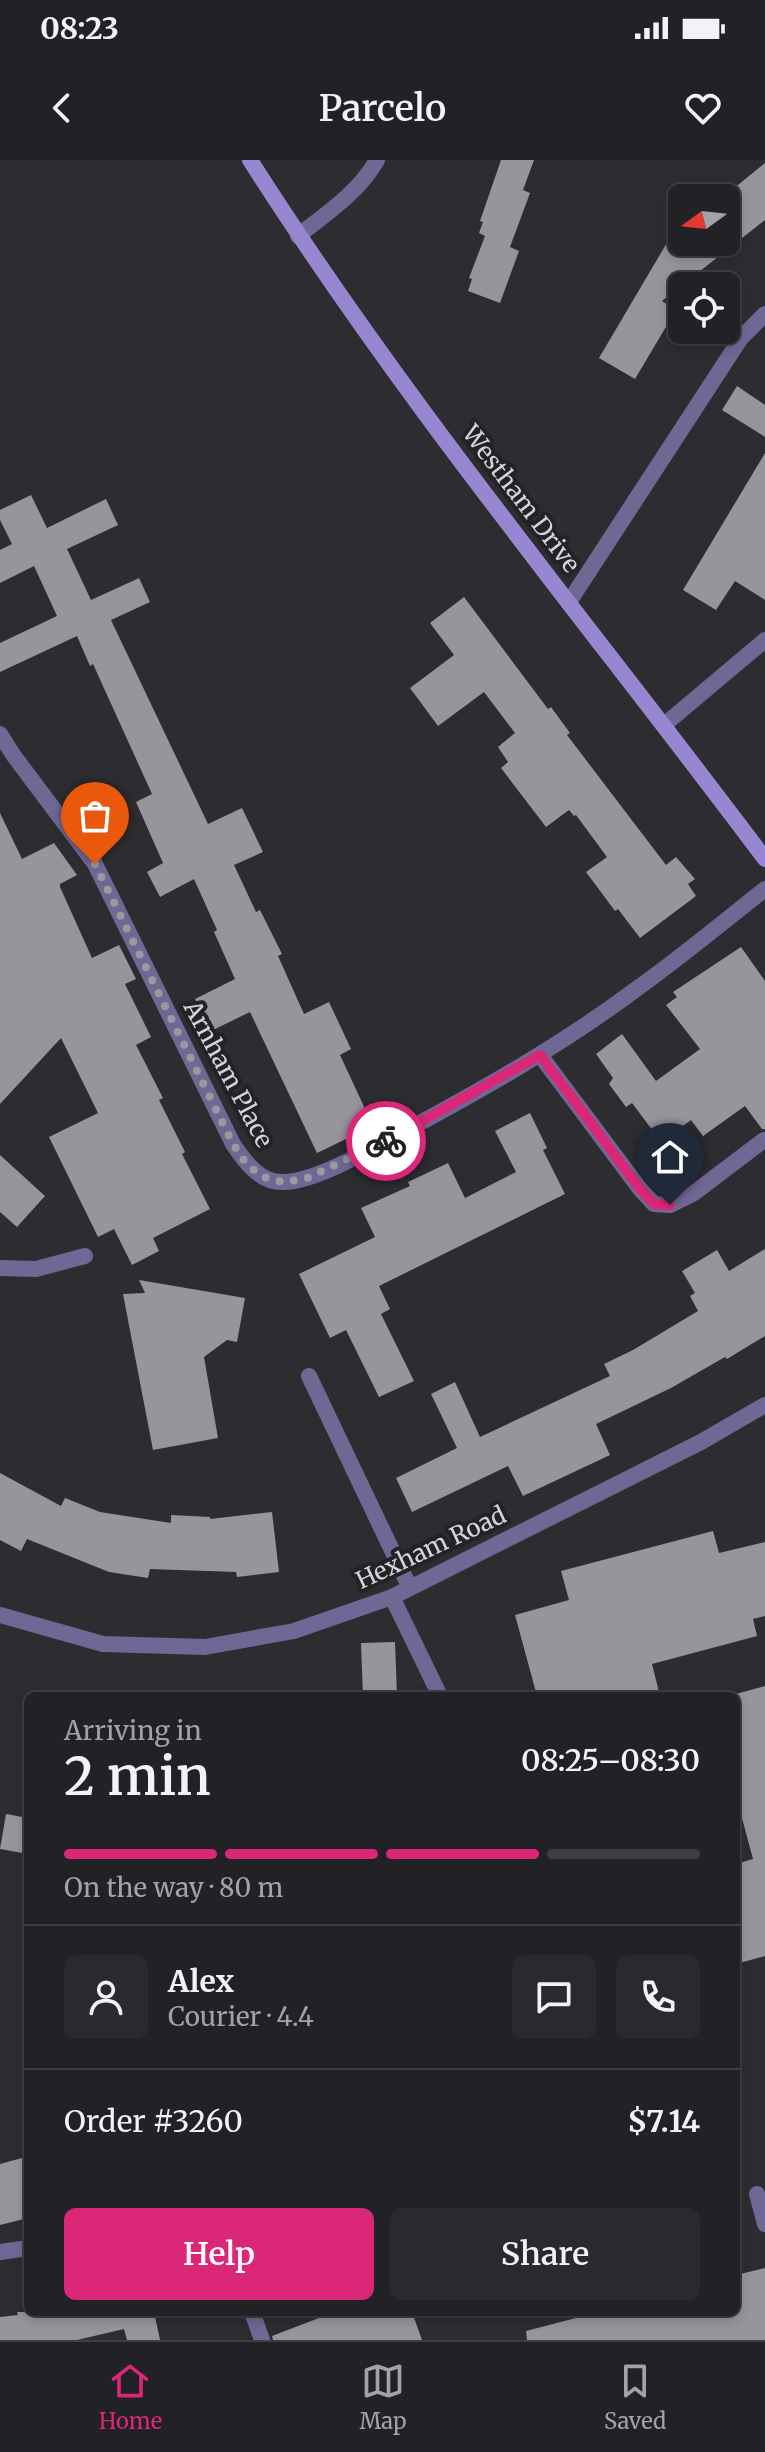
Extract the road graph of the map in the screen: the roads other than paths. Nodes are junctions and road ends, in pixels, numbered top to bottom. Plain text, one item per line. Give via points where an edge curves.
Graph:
1 (250, 160) edge
2 (377, 160) edge
3 (298, 236) junction
4 (765, 314) edge
5 (569, 602) junction
6 (765, 640) edge
7 (664, 725) junction
8 (0, 734) edge
9 (765, 859) edge
10 (765, 889) edge
11 (540, 1055) junction
12 (764, 1140) edge
13 (85, 1256) dead end
14 (0, 1268) edge
15 (309, 1376) dead end
16 (765, 1405) edge
17 (410, 1588) junction
18 (392, 1597) junction
19 (0, 1615) edge
20 (438, 1692) edge
21 (757, 2194) dead end
22 (765, 2224) edge
23 (24, 2249) edge
24 (0, 2252) edge
25 (253, 2316) edge
26 (262, 2340) edge

1 - 3 street, Westham Drive
2 - 3 street via 341,202
3 - 5 street, Westham Drive
4 - 5 street via 741,338
5 - 7 street, Westham Drive
6 - 7 street
7 - 9 street, Westham Drive
8 - 11 street, Arnham Place via 95,864 233,1144 247,1165 264,1177 282,1182 305,1179 447,1109
10 - 11 street, Arnham Place via 635,991
11 - 12 street via 654,1204 670,1205 694,1193
13 - 14 street via 36,1269
15 - 17 street
16 - 17 street, Hexham Road
17 - 18 street, Hexham Road
18 - 19 street, Hexham Road via 294,1631 205,1647 103,1644
18 - 20 street
21 - 22 street
23 - 24 street
25 - 26 street

